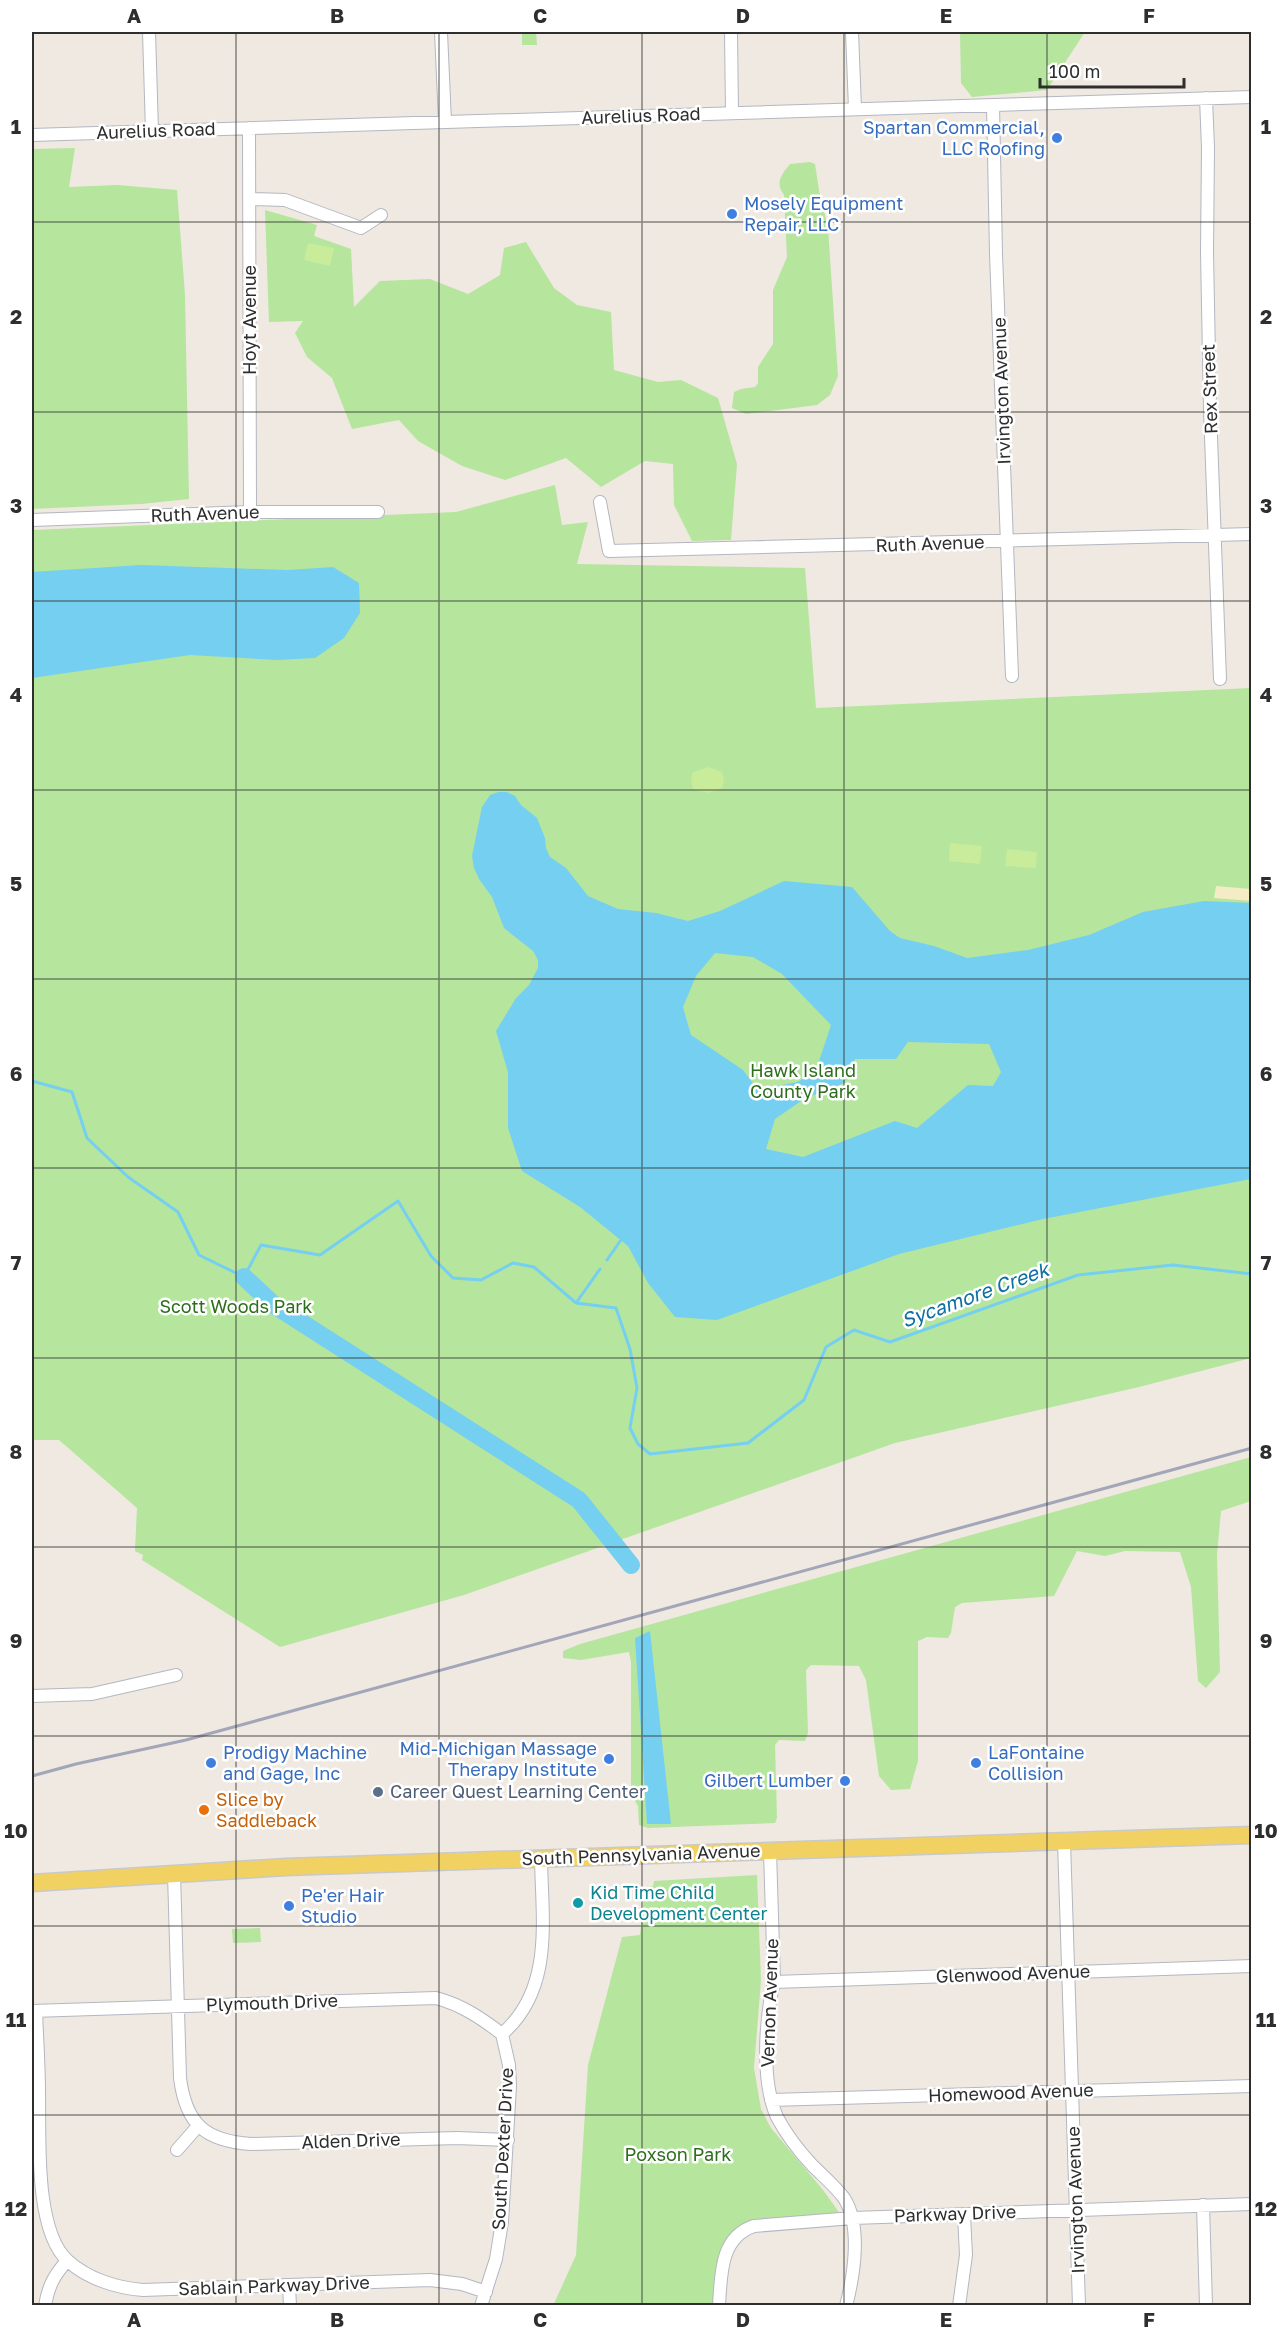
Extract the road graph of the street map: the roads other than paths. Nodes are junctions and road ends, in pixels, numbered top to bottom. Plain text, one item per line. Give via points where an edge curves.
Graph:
1 (149, 32) edge
2 (441, 32) edge
3 (731, 32) edge
4 (852, 32) edge
5 (1251, 97) edge
6 (1206, 98) junction
7 (993, 105) junction
8 (855, 109) junction
9 (732, 113) junction
10 (445, 122) junction
11 (249, 128) junction
12 (152, 131) junction
13 (32, 135) edge
14 (250, 199) junction
15 (381, 215) dead end
16 (600, 502) dead end
17 (250, 512) junction
18 (378, 512) dead end
19 (32, 520) edge
20 (1251, 534) edge
21 (1215, 535) junction
22 (1006, 542) junction
23 (1012, 676) dead end
24 (1220, 679) dead end
25 (176, 1675) dead end
26 (32, 1696) edge
27 (1251, 1835) edge
28 (1064, 1842) junction
29 (770, 1851) junction
30 (541, 1859) junction
31 (174, 1874) junction
32 (32, 1883) edge
33 (1251, 1966) edge
34 (1069, 1973) junction
35 (774, 1982) junction
36 (178, 2006) junction
37 (34, 2011) edge
38 (502, 2034) junction
39 (1251, 2086) edge
40 (1072, 2091) junction
41 (771, 2100) junction
42 (198, 2126) junction
43 (508, 2140) junction
44 (177, 2150) dead end
45 (1251, 2204) edge
46 (1203, 2205) junction
47 (1076, 2210) junction
48 (964, 2215) junction
49 (853, 2218) junction
50 (67, 2261) junction
51 (289, 2285) junction
52 (486, 2292) junction
53 (45, 2306) edge
54 (290, 2306) edge
55 (481, 2306) edge
56 (718, 2306) edge
57 (846, 2306) edge
58 (959, 2306) edge
59 (1079, 2306) edge
60 (1206, 2306) edge

1 - 12 street
2 - 10 street
3 - 9 street
4 - 8 street
5 - 6 street, Aurelius Road
6 - 7 street, Aurelius Road
6 - 21 street, Rex Street
7 - 8 street, Aurelius Road
7 - 22 street, Irvington Avenue
8 - 9 street, Aurelius Road
9 - 10 street, Aurelius Road
10 - 11 street, Aurelius Road
11 - 12 street, Aurelius Road
11 - 14 street, Hoyt Avenue
12 - 13 street, Aurelius Road
14 - 15 street via 285,200 361,228
14 - 17 street, Hoyt Avenue
16 - 22 street, Ruth Avenue via 609,551
17 - 18 street, Ruth Avenue
17 - 19 street, Ruth Avenue
20 - 21 street, Ruth Avenue
21 - 22 street, Ruth Avenue
21 - 24 street, Rex Street
22 - 23 street, Irvington Avenue
25 - 26 street via 93,1694
27 - 28 main road, South Pennsylvania Avenue
28 - 29 main road, South Pennsylvania Avenue
28 - 34 street, Irvington Avenue
29 - 30 main road, South Pennsylvania Avenue
29 - 35 street, Vernon Avenue
30 - 31 main road, South Pennsylvania Avenue
30 - 38 street via 540,1966 526,2007
31 - 32 main road, South Pennsylvania Avenue
31 - 36 street
33 - 34 street, Glenwood Avenue
34 - 35 street, Glenwood Avenue
34 - 40 street, Irvington Avenue
35 - 41 street, Vernon Avenue via 766,2054
36 - 37 street, Plymouth Drive
36 - 38 street, Plymouth Drive via 436,1998 463,2008
36 - 42 street via 181,2091
37 - 50 street via 42,2187 49,2227
38 - 43 street, South Dexter Drive via 509,2065
39 - 40 street, Homewood Avenue
40 - 41 street, Homewood Avenue
40 - 47 street, Irvington Avenue
41 - 49 street, Vernon Avenue via 788,2135 844,2199
42 - 43 street, Alden Drive via 221,2140 251,2144
42 - 44 street
43 - 52 street, South Dexter Drive via 502,2222
45 - 46 street, Parkway Drive
46 - 47 street, Parkway Drive
46 - 60 street
47 - 48 street, Parkway Drive
47 - 59 street, Irvington Avenue
48 - 49 street, Parkway Drive
48 - 58 street via 966,2255
49 - 56 street, Parkway Drive via 769,2223 743,2229 734,2237 723,2264
49 - 57 street, Vernon Avenue via 854,2266
50 - 51 street, Sablain Parkway Drive via 99,2280 129,2289
50 - 53 street via 55,2274
51 - 52 street, Sablain Parkway Drive via 430,2280
51 - 54 street
52 - 55 street, South Dexter Drive

